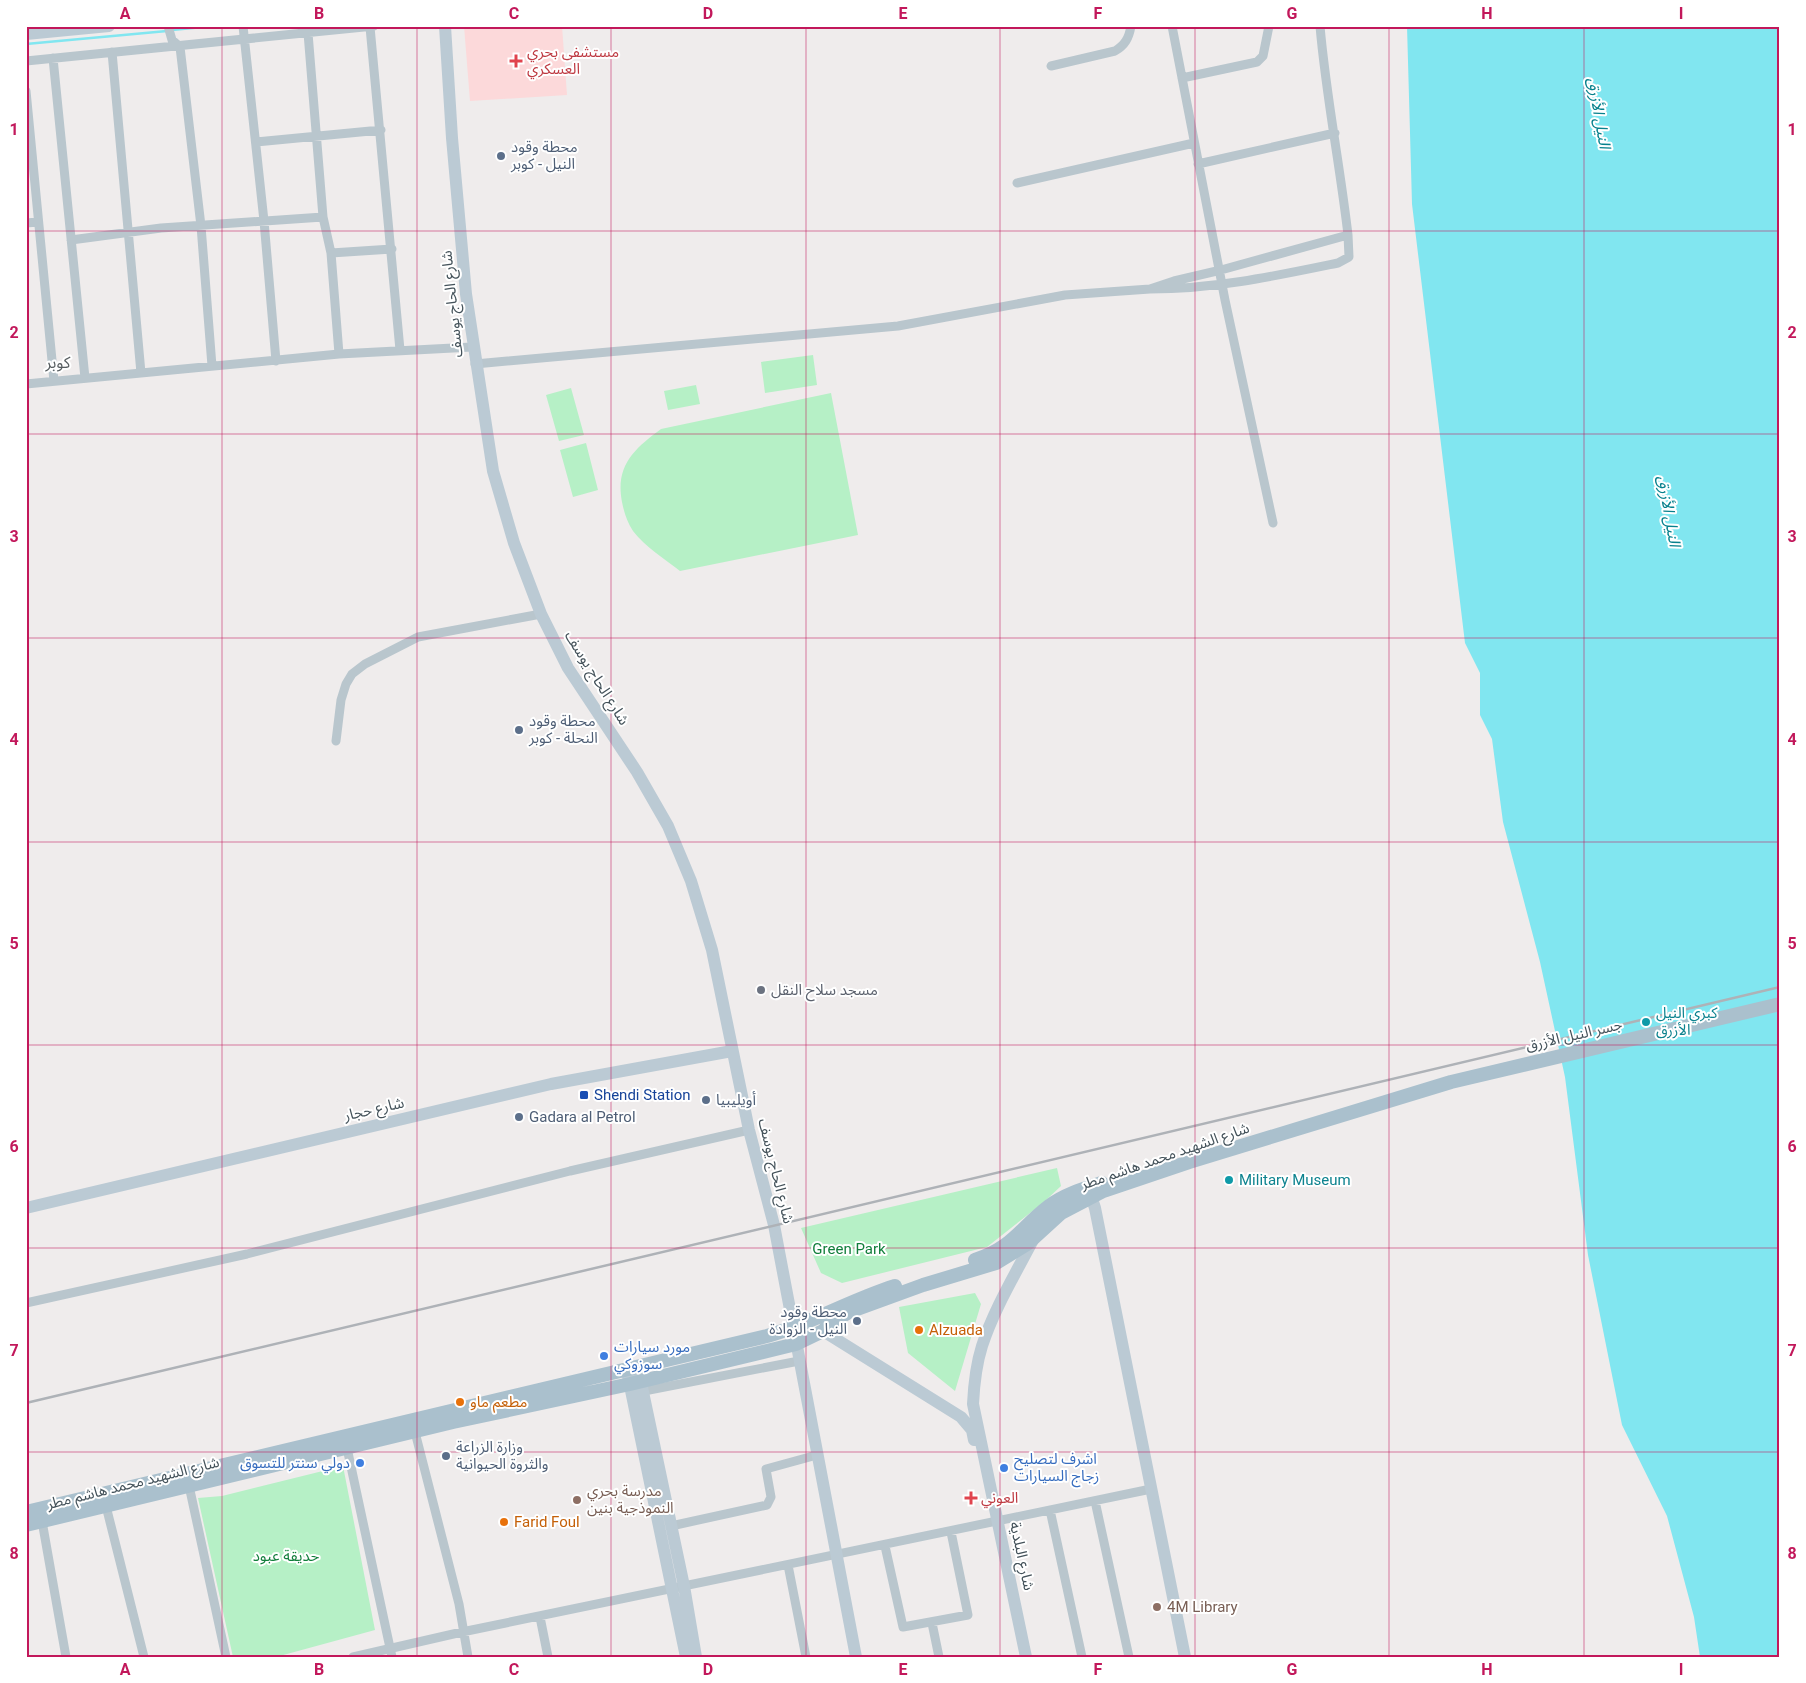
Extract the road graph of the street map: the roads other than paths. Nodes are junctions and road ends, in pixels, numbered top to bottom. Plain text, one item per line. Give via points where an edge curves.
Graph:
1 (109, 26) edge
2 (374, 26) edge
3 (444, 26) edge
4 (1131, 26) edge
5 (1172, 26) edge
6 (1269, 26) edge
7 (1320, 26) edge
8 (243, 27) edge
9 (370, 27) edge
10 (168, 30) edge
11 (308, 33) junction
12 (26, 34) edge
13 (244, 39) junction
14 (180, 47) junction
15 (112, 52) junction
16 (53, 58) junction
17 (26, 61) edge
18 (1052, 66) dead end
19 (1182, 78) junction
20 (26, 91) edge
21 (381, 130) junction
22 (1335, 133) junction
23 (317, 136) junction
24 (256, 142) junction
25 (1194, 143) junction
26 (1198, 164) junction
27 (1018, 183) dead end
28 (323, 217) junction
29 (264, 221) junction
30 (38, 222) junction
31 (26, 223) edge
32 (201, 226) junction
33 (130, 232) junction
34 (1348, 235) junction
35 (71, 240) junction
36 (392, 249) junction
37 (331, 253) junction
38 (1221, 270) junction
39 (1224, 286) junction
40 (1150, 289) junction
41 (472, 347) junction
42 (400, 350) junction
43 (339, 354) junction
44 (276, 361) junction
45 (475, 364) junction
46 (212, 366) junction
47 (140, 373) junction
48 (85, 378) junction
49 (54, 381) junction
50 (26, 384) edge
51 (1273, 523) dead end
52 (541, 614) junction
53 (336, 741) dead end
54 (1780, 997) edge
55 (1780, 1004) edge
56 (732, 1051) junction
57 (1493, 1068) junction
58 (749, 1130) junction
59 (1091, 1196) junction
60 (26, 1208) edge
61 (1035, 1236) junction
62 (26, 1303) edge
63 (793, 1328) junction
64 (823, 1331) junction
65 (796, 1344) junction
66 (799, 1361) junction
67 (632, 1367) junction
68 (638, 1386) junction
69 (415, 1432) junction
70 (346, 1448) junction
71 (817, 1455) junction
72 (187, 1480) junction
73 (1151, 1489) junction
74 (1095, 1501) junction
75 (106, 1506) junction
76 (1050, 1510) junction
77 (26, 1512) edge
78 (42, 1521) junction
79 (995, 1522) junction
80 (26, 1525) edge
81 (671, 1526) junction
82 (952, 1532) junction
83 (885, 1546) junction
84 (837, 1555) junction
85 (788, 1565) junction
86 (678, 1587) junction
87 (540, 1617) junction
88 (932, 1623) junction
89 (462, 1632) junction
90 (391, 1652) edge
91 (66, 1657) edge
92 (144, 1657) edge
93 (226, 1657) edge
94 (353, 1657) edge
95 (468, 1657) edge
96 (548, 1657) edge
97 (686, 1657) edge
98 (696, 1657) edge
99 (806, 1657) edge
100 (856, 1657) edge
101 (939, 1657) edge
102 (1019, 1657) edge
103 (1026, 1657) edge
104 (1082, 1657) edge
105 (1128, 1657) edge
106 (1185, 1657) edge

1 - 12 main road
2 - 9 street
3 - 41 main road, شارع الحاج يوسف via 452,147
4 - 18 street via 1123,47
5 - 19 street
6 - 19 street via 1263,56 1258,62
7 - 22 street via 1325,87
8 - 13 street
9 - 11 street
9 - 21 street
10 - 14 street
11 - 13 street
11 - 23 street
13 - 14 street
13 - 24 street
14 - 15 street
14 - 32 street
15 - 16 street
15 - 33 street
16 - 17 street
16 - 35 street
19 - 25 street
20 - 30 street
21 - 23 street
21 - 36 street
22 - 26 street
22 - 34 street
23 - 24 street
23 - 28 street
24 - 29 street
25 - 26 street
25 - 27 street
26 - 38 street
28 - 29 street
28 - 37 street
29 - 32 street
29 - 44 street
30 - 31 street
30 - 49 street
32 - 33 street
32 - 46 street
33 - 35 street
33 - 47 street
34 - 38 street
34 - 39 street via 1348,259
35 - 48 street
36 - 37 street
36 - 42 street
37 - 43 street
38 - 39 street
38 - 40 street
39 - 40 street
39 - 51 street
40 - 45 street via 1065,295 898,326
41 - 42 street
41 - 45 main road, شارع الحاج يوسف
42 - 43 street
43 - 44 street
44 - 46 street
45 - 52 main road, شارع الحاج يوسف via 493,470 514,543
46 - 47 street
47 - 48 street
48 - 49 street
49 - 50 street
52 - 53 street via 418,637 365,664 352,674 346,684
52 - 56 main road, شارع الحاج يوسف via 568,668 637,772 668,826 691,881 712,950
54 - 57 main road
55 - 57 main road, جسر النيل الأزرق
56 - 58 main road, شارع الحاج يوسف
56 - 60 main road, شارع حجار via 551,1084
57 - 59 main road, شارع الشهيد محمد هاشم مطر via 1189,1162
57 - 63 main road, شارع الشهيد محمد هاشم مطر via 1449,1075 1250,1138 1189,1152 1068,1194 1048,1207 1011,1242 991,1254 863,1296
58 - 62 street via 570,1171 238,1256
58 - 63 main road, شارع الحاج يوسف via 774,1225
59 - 61 main road, شارع الشهيد محمد هاشم مطر via 1061,1213
59 - 73 main road
61 - 64 main road, شارع الشهيد محمد هاشم مطر via 996,1263 849,1312
61 - 79 main road, شارع البلدية via 990,1326 975,1373 973,1404
63 - 65 main road, شارع الحاج يوسف
63 - 67 main road, شارع الشهيد محمد هاشم مطر
64 - 65 main road, شارع الشهيد محمد هاشم مطر
64 - 79 main road, شارع البلدية via 961,1416 972,1430
65 - 66 main road, شارع الحاج يوسف
65 - 68 main road, شارع الشهيد محمد هاشم مطر
66 - 68 street
66 - 71 main road, شارع الحاج يوسف
67 - 68 main road
67 - 72 main road, شارع الشهيد محمد هاشم مطر
68 - 69 main road, شارع الشهيد محمد هاشم مطر
68 - 81 main road
68 - 86 main road
69 - 70 main road, شارع الشهيد محمد هاشم مطر
69 - 89 street via 459,1604
70 - 72 main road, شارع الشهيد محمد هاشم مطر
70 - 90 street
71 - 81 street via 766,1469 771,1497 767,1505
71 - 84 main road, شارع الحاج يوسف
72 - 75 main road, شارع الشهيد محمد هاشم مطر
72 - 77 main road, شارع الشهيد محمد هاشم مطر
72 - 93 street
73 - 74 street
73 - 106 main road
74 - 76 street
74 - 105 street
75 - 78 main road, شارع الشهيد محمد هاشم مطر
75 - 92 street
76 - 79 street
76 - 104 street
78 - 80 main road, شارع الشهيد محمد هاشم مطر
78 - 91 street
79 - 82 street
79 - 102 main road, شارع البلدية
79 - 103 main road, شارع البلدية
81 - 86 main road
82 - 83 street
82 - 88 street via 969,1614
83 - 84 street
83 - 88 street via 904,1627
84 - 85 street
84 - 100 main road, شارع الحاج يوسف
85 - 86 street
85 - 99 street
86 - 87 street
86 - 97 main road
86 - 98 main road
87 - 89 street
87 - 96 street
88 - 101 street
89 - 90 street
89 - 95 street
90 - 94 street

